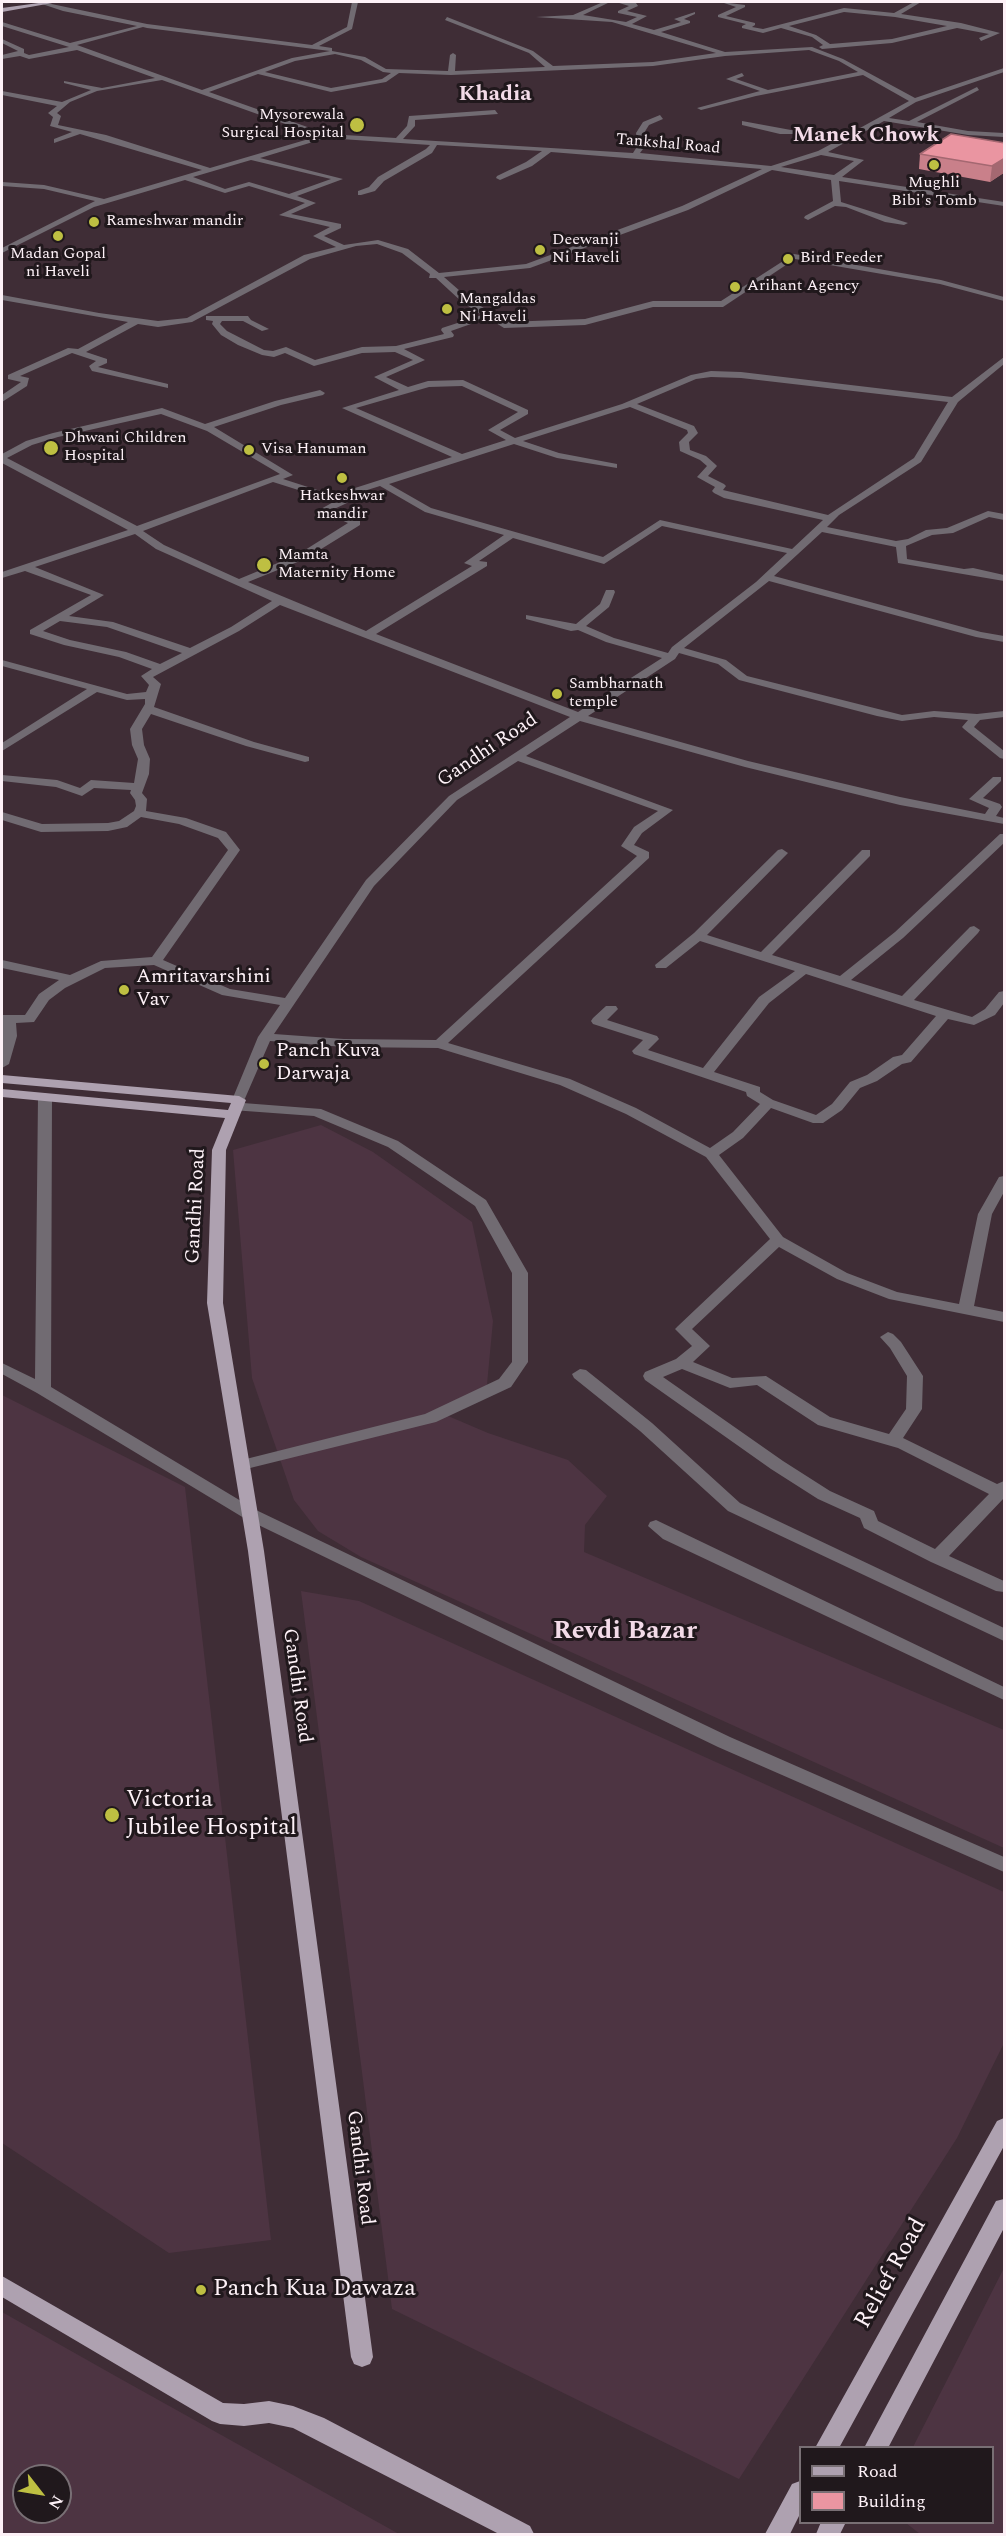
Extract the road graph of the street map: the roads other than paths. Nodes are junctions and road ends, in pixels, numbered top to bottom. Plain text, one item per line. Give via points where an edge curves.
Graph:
1 (9, 2) edge
2 (55, 2) edge
3 (355, 2) edge
4 (607, 2) edge
5 (619, 2) edge
6 (646, 2) edge
7 (724, 2) edge
8 (918, 2) edge
9 (2, 3) edge
10 (44, 3) junction
11 (636, 5) junction
12 (2, 10) edge
13 (693, 14) dead end
14 (895, 15) junction
15 (576, 16) junction
16 (539, 17) dead end
17 (447, 19) dead end
18 (628, 23) junction
19 (2, 24) edge
20 (961, 25) junction
21 (147, 26) junction
22 (781, 26) junction
23 (24, 30) junction
24 (655, 32) junction
25 (2, 34) edge
26 (981, 39) dead end
27 (2, 41) edge
28 (74, 46) junction
29 (313, 46) junction
30 (830, 47) junction
31 (810, 48) junction
32 (335, 52) junction
33 (20, 54) junction
34 (725, 54) junction
35 (453, 55) dead end
36 (2, 57) edge
37 (552, 69) junction
38 (1005, 70) edge
39 (256, 72) junction
40 (397, 72) junction
41 (451, 73) junction
42 (864, 73) junction
43 (742, 75) dead end
44 (992, 76) junction
45 (163, 78) junction
46 (66, 82) dead end
47 (4, 91) edge
48 (94, 91) dead end
49 (768, 91) junction
50 (203, 92) junction
51 (914, 101) junction
52 (64, 105) junction
53 (701, 108) dead end
54 (495, 112) dead end
55 (660, 117) dead end
56 (885, 119) junction
57 (745, 123) dead end
58 (910, 123) junction
59 (79, 132) junction
60 (1005, 135) edge
61 (326, 136) junction
62 (398, 140) junction
63 (57, 141) dead end
64 (843, 142) junction
65 (435, 143) junction
66 (549, 150) junction
67 (821, 153) junction
68 (634, 155) junction
69 (251, 158) junction
70 (771, 168) junction
71 (209, 170) junction
72 (185, 177) junction
73 (500, 177) dead end
74 (835, 178) junction
75 (2, 184) edge
76 (361, 193) dead end
77 (289, 196) junction
78 (104, 201) junction
79 (833, 204) junction
80 (1005, 204) edge
81 (808, 218) dead end
82 (904, 223) dead end
83 (343, 247) junction
84 (2, 251) edge
85 (438, 275) junction
86 (426, 279) dead end
87 (2, 297) edge
88 (1005, 299) edge
89 (490, 315) junction
90 (196, 317) junction
91 (218, 319) junction
92 (137, 321) junction
93 (265, 329) dead end
94 (396, 349) junction
95 (79, 352) junction
96 (1005, 360) edge
97 (165, 386) dead end
98 (407, 390) junction
99 (320, 393) dead end
100 (2, 399) edge
101 (954, 400) junction
102 (629, 404) junction
103 (205, 427) junction
104 (514, 441) junction
105 (462, 458) junction
106 (3, 460) edge
107 (614, 466) dead end
108 (273, 479) junction
109 (381, 483) junction
110 (336, 497) junction
111 (1005, 517) edge
112 (830, 518) junction
113 (819, 528) junction
114 (136, 530) junction
115 (509, 536) junction
116 (901, 543) junction
117 (794, 552) junction
118 (25, 567) junction
119 (2, 574) edge
120 (765, 577) junction
121 (1005, 578) edge
122 (240, 582) junction
123 (610, 592) dead end
124 (280, 600) junction
125 (530, 617) dead end
126 (58, 618) junction
127 (579, 627) junction
128 (368, 635) junction
129 (1005, 639) edge
130 (190, 652) junction
131 (673, 653) junction
132 (2, 663) edge
133 (160, 668) junction
134 (95, 688) junction
135 (151, 694) junction
136 (148, 710) junction
137 (1005, 714) edge
138 (580, 717) junction
139 (977, 717) junction
140 (2, 748) edge
141 (1005, 756) edge
142 (517, 757) junction
143 (305, 759) dead end
144 (2, 777) edge
145 (997, 778) dead end
146 (137, 787) junction
147 (139, 813) junction
148 (2, 816) edge
149 (988, 818) junction
150 (1005, 821) edge
151 (1005, 837) edge
152 (782, 853) dead end
153 (866, 853) dead end
154 (974, 930) dead end
155 (698, 936) junction
156 (764, 956) junction
157 (156, 961) junction
158 (2, 964) edge
159 (662, 965) dead end
160 (804, 969) junction
161 (71, 979) junction
162 (842, 981) junction
163 (1005, 995) edge
164 (905, 1001) junction
165 (289, 1003) junction
166 (611, 1009) dead end
167 (945, 1014) junction
168 (5, 1019) edge
169 (265, 1037) junction
170 (439, 1044) junction
171 (2, 1064) edge
172 (706, 1073) junction
173 (2, 1079) edge
174 (2, 1094) edge
175 (45, 1097) junction
176 (768, 1103) junction
177 (237, 1107) junction
178 (711, 1154) junction
179 (1005, 1180) edge
180 (778, 1240) junction
181 (966, 1310) junction
182 (1005, 1317) edge
183 (888, 1337) dead end
184 (682, 1363) junction
185 (2, 1368) edge
186 (580, 1374) dead end
187 (43, 1389) junction
188 (893, 1441) junction
189 (242, 1465) junction
190 (1002, 1489) edge
191 (250, 1514) junction
192 (656, 1526) dead end
193 (937, 1558) junction
194 (1002, 1587) dead end
195 (1005, 1635) edge
196 (1005, 1694) edge
197 (1005, 1865) edge
198 (1005, 2127) edge
199 (1005, 2208) edge
200 (2, 2286) edge
201 (362, 2357) dead end
202 (827, 2446) edge
203 (876, 2446) edge
204 (799, 2496) edge
205 (522, 2535) edge
206 (777, 2535) edge

1 - 9 main road
2 - 10 main road
3 - 29 street via 350,28
4 - 15 street
5 - 11 street
6 - 11 street
7 - 22 street via 743,6 720,16 753,24 744,27 763,31
8 - 14 street
10 - 12 main road
10 - 21 street
11 - 18 street via 620,12 644,16
13 - 24 street via 677,19 688,22
14 - 20 street
14 - 22 street via 844,10
15 - 16 street
15 - 18 street
17 - 37 street via 531,52
18 - 24 street
19 - 23 street
20 - 26 street via 997,33
20 - 30 street via 892,41
21 - 28 street
21 - 29 street
22 - 30 street via 814,36
23 - 25 street
23 - 28 street
24 - 34 street
27 - 33 street via 22,50
28 - 33 street via 29,57
28 - 45 street
29 - 32 street
30 - 31 street
31 - 34 street
31 - 42 street
32 - 39 street via 294,59
32 - 40 street
33 - 36 street
34 - 37 street via 653,64
35 - 41 street
37 - 41 street
38 - 44 street
39 - 40 street via 331,90 384,81
39 - 50 street
40 - 41 street
42 - 49 street
42 - 51 street
43 - 49 street via 729,79
44 - 51 street
44 - 58 street via 982,86
45 - 46 street via 102,90
45 - 50 street
47 - 52 street
48 - 52 street
49 - 53 street
50 - 61 street
51 - 56 street
52 - 59 street via 52,113 57,116 54,126
54 - 62 street via 412,118 411,126
55 - 68 street via 646,124 640,133 642,145
56 - 58 street
56 - 64 street
57 - 64 street
58 - 60 street
59 - 63 street
59 - 71 street
61 - 62 street, Tankshal Road
61 - 69 street
62 - 65 street, Tankshal Road
64 - 67 street
65 - 66 street, Tankshal Road
65 - 76 street via 429,151
66 - 68 street, Tankshal Road
66 - 73 street
67 - 70 street
67 - 74 street via 860,160
68 - 70 street, Tankshal Road
69 - 71 street
69 - 77 street via 339,179
70 - 74 street, Tankshal Road
70 - 85 street via 685,208 527,266
71 - 72 street
72 - 77 street via 225,190 249,184
72 - 78 street
74 - 79 street via 837,202
74 - 80 street, Tankshal Road
75 - 78 street via 44,187
77 - 83 street via 312,203 283,215 338,226 317,236
78 - 84 street
79 - 81 street
79 - 82 street
83 - 85 street via 378,242 405,251
83 - 90 street via 307,257
85 - 86 street
85 - 89 street via 465,300
87 - 92 street
88 - 89 street via 941,282 794,256 723,304 653,304 585,322 504,325
89 - 94 street via 445,330 450,335
90 - 91 street
90 - 92 street via 158,324
91 - 93 street via 245,318
91 - 94 street via 216,324 224,333 241,343 274,354 286,350 314,363 362,350
92 - 95 street
94 - 98 street via 421,360 378,377
95 - 97 street via 104,361 93,366 95,369
95 - 100 street via 71,350 11,377 26,380
96 - 101 street, Gandhi Road
98 - 104 street via 428,384 464,383 525,412 493,430
98 - 105 street via 347,408
99 - 103 street
101 - 102 street via 711,374 694,377
101 - 112 street, Gandhi Road via 918,460
102 - 104 street
102 - 112 street via 691,428 693,433 684,442 685,451 704,458 712,466 702,477 721,486 717,491 724,495
103 - 106 street via 162,411 29,443
103 - 108 street via 288,475
104 - 105 street
104 - 107 street via 557,455
105 - 109 street
106 - 114 street
108 - 110 street
108 - 114 street
109 - 110 street
109 - 115 street via 428,510
110 - 122 street via 344,501 324,510 356,523 301,557
111 - 116 street via 988,514 950,531 930,532
112 - 113 street, Gandhi Road
113 - 116 street
113 - 117 street, Gandhi Road
114 - 118 street
114 - 122 street via 160,546
115 - 117 street via 604,561 660,523
115 - 128 street via 469,563 483,564
116 - 121 street via 902,561
117 - 120 street, Gandhi Road
118 - 119 street
118 - 126 street via 99,595
120 - 129 street
120 - 131 street, Gandhi Road
122 - 124 street
123 - 127 street via 605,605
124 - 128 street
124 - 130 street
125 - 127 street
126 - 130 street via 109,624
126 - 133 street via 34,632 122,654
127 - 131 street via 610,640
128 - 138 street
130 - 133 street
131 - 138 street, Gandhi Road
131 - 139 street via 722,662 743,678 876,713 902,718 934,714
132 - 134 street
133 - 135 street via 146,676 155,684
134 - 135 street via 127,697
134 - 140 street
135 - 136 street
136 - 143 street
136 - 146 street via 136,729 144,759
137 - 139 street
138 - 142 street, Gandhi Road
138 - 149 street via 745,764
139 - 141 street via 968,727
142 - 165 street, Gandhi Road via 453,798 370,883
142 - 170 street via 667,810 638,830 627,846 645,855
144 - 146 street via 57,784 82,792 91,784
145 - 149 street via 975,799 996,807
146 - 147 street via 141,799
147 - 148 street via 123,824 108,827 41,828
147 - 157 street via 182,821 222,835 234,850
149 - 150 street
151 - 162 street
152 - 155 street
153 - 156 street
154 - 164 street
155 - 156 street
155 - 159 street
156 - 160 street
157 - 161 street via 109,963
157 - 165 street via 226,992
158 - 161 street
160 - 162 street
160 - 172 street via 764,1000
161 - 168 street via 44,997 29,1019
162 - 164 street
163 - 167 street via 990,1012 974,1021
164 - 167 street
165 - 169 street, Gandhi Road
166 - 172 street via 598,1021 652,1039 639,1052
167 - 176 street via 906,1059 855,1085 837,1107 818,1120
168 - 171 street via 10,1036
169 - 170 street
169 - 177 street, Gandhi Road
170 - 178 street via 565,1082 631,1111
172 - 176 street via 755,1090 752,1093
173 - 177 main road
174 - 175 main road
175 - 177 main road
175 - 187 street
176 - 178 street via 738,1135
177 - 189 main road, Gandhi Road via 219,1150 215,1303
177 - 189 street via 316,1112 393,1144 481,1203 520,1273 520,1362 505,1383 430,1418
178 - 180 street
179 - 181 street via 985,1214
180 - 181 street via 842,1276 894,1296
180 - 184 street via 683,1329 702,1346
181 - 182 street
183 - 188 street via 915,1376 914,1409
184 - 188 street via 730,1383 760,1380 824,1421
184 - 193 street via 651,1376 824,1495 868,1515 870,1524
185 - 187 street
186 - 195 street via 646,1427 734,1507
187 - 191 street
188 - 190 street
189 - 191 main road, Gandhi Road
190 - 193 street
191 - 197 street via 724,1742
191 - 201 main road, Gandhi Road
192 - 196 street
193 - 194 street
198 - 202 main road, Relief Road
199 - 203 main road
200 - 205 main road via 220,2413 269,2412 308,2423
204 - 206 main road

